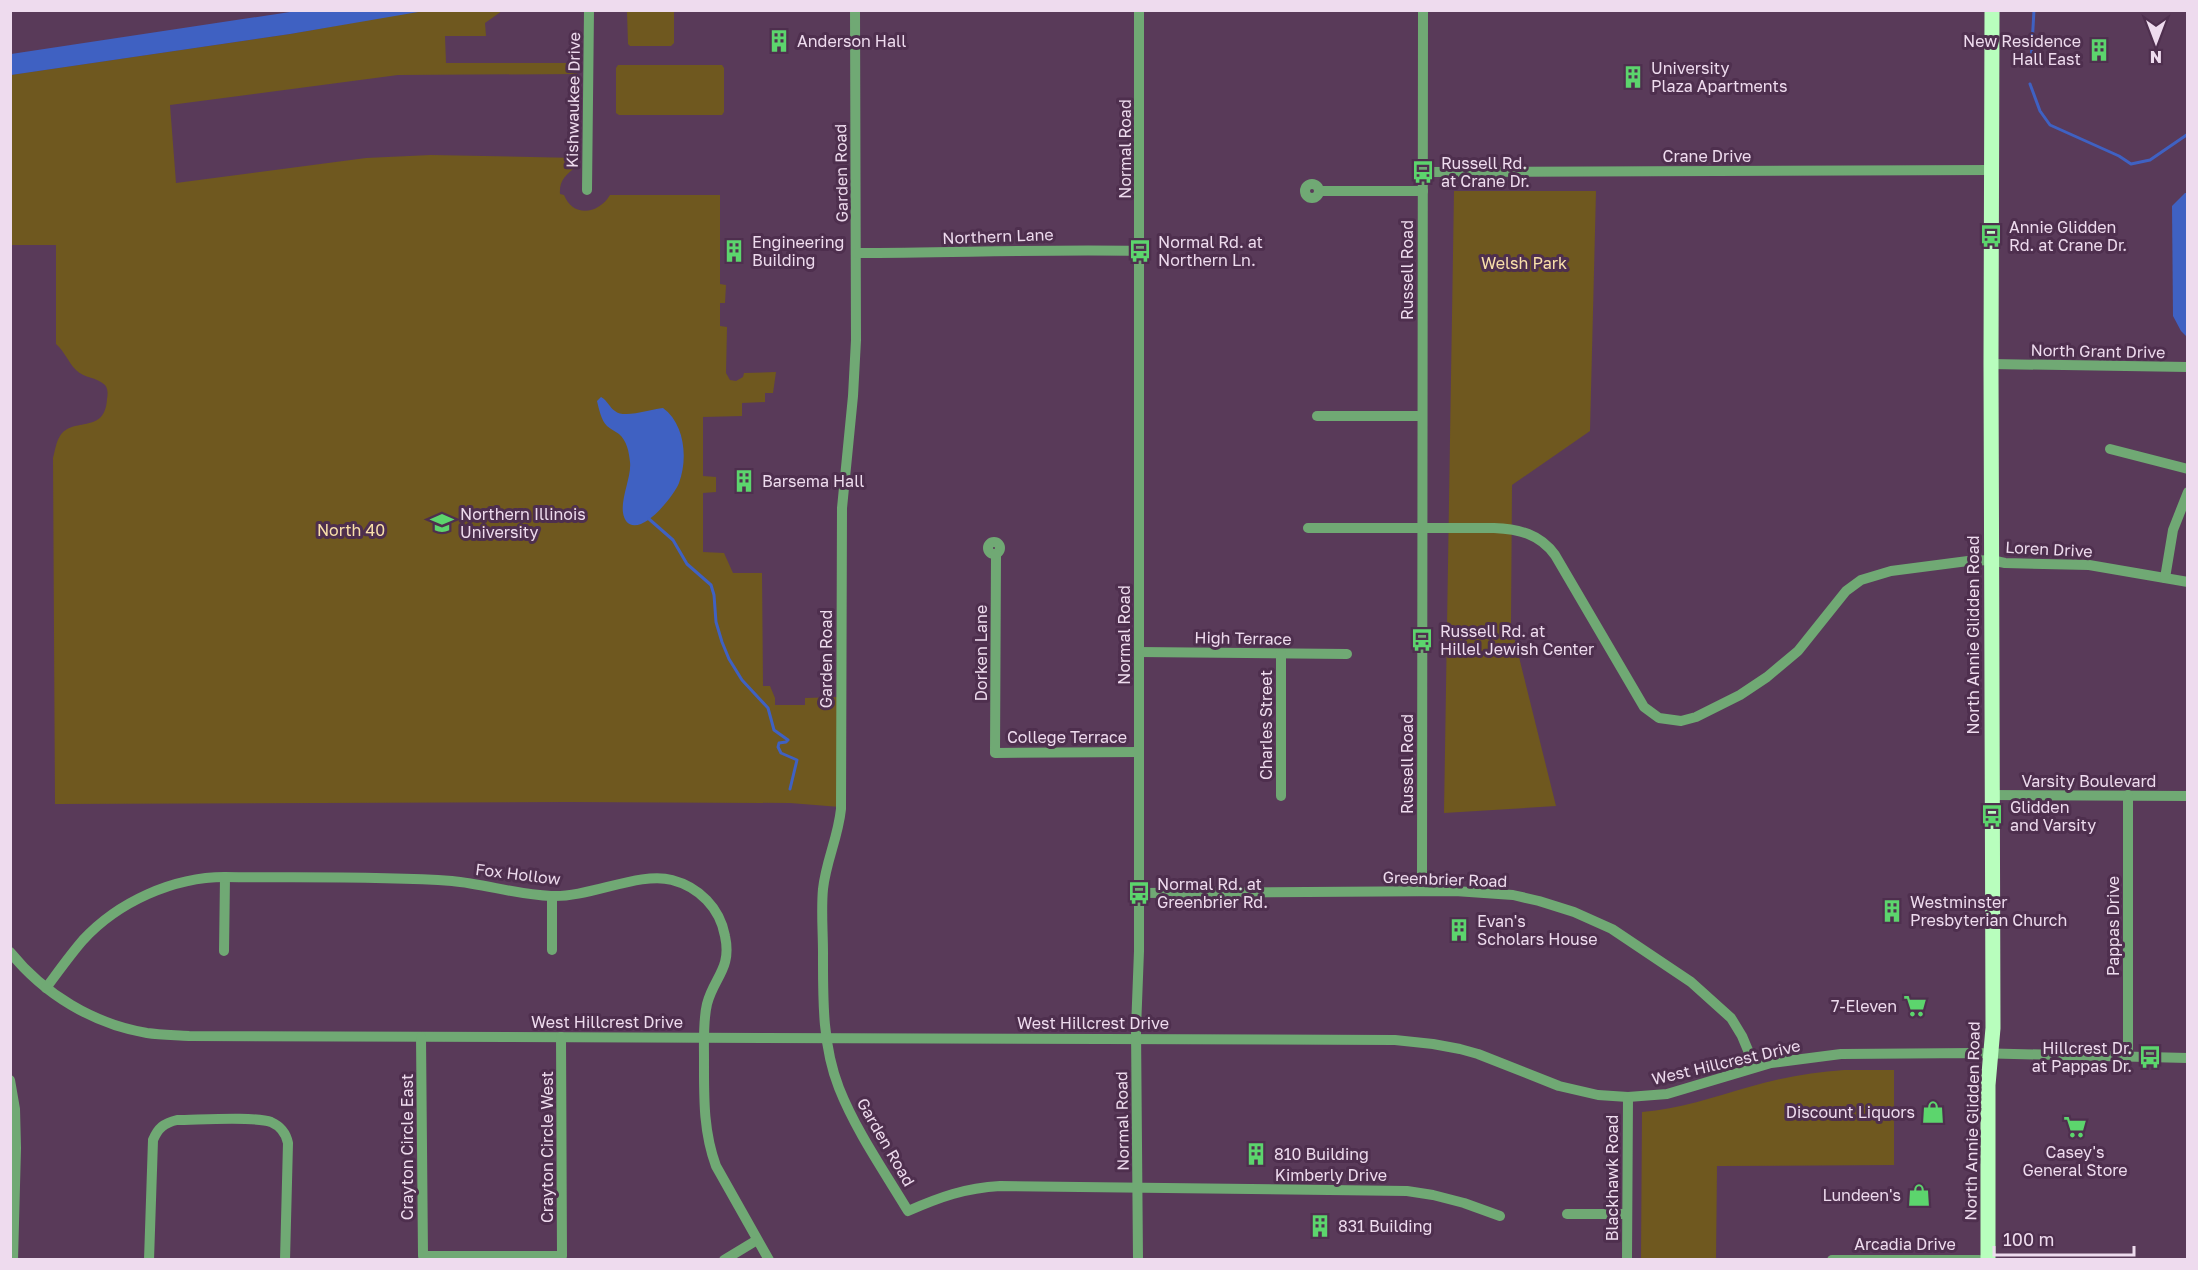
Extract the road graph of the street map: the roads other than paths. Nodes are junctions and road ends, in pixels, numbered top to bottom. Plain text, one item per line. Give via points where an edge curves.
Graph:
1 (589, 10) edge
2 (855, 10) edge
3 (1139, 10) edge
4 (1423, 10) edge
5 (1992, 10) edge
6 (1991, 170) junction
7 (1423, 171) junction
8 (587, 190) dead end
9 (1319, 191) dead end
10 (1423, 191) junction
11 (1140, 251) junction
12 (857, 253) junction
13 (1991, 364) junction
14 (2187, 367) edge
15 (1317, 416) dead end
16 (1421, 416) junction
17 (2110, 450) dead end
18 (2187, 469) edge
19 (2187, 492) edge
20 (1308, 528) dead end
21 (1424, 529) junction
22 (996, 554) dead end
23 (1991, 560) junction
24 (2165, 578) junction
25 (2187, 582) edge
26 (1139, 652) junction
27 (1281, 654) junction
28 (1347, 654) dead end
29 (1139, 752) junction
30 (995, 753) joint
31 (1991, 795) junction
32 (2128, 795) junction
33 (1281, 796) dead end
34 (2187, 796) edge
35 (225, 877) junction
36 (1422, 891) junction
37 (1139, 892) junction
38 (552, 896) junction
39 (552, 950) dead end
40 (224, 951) dead end
41 (10, 952) edge
42 (46, 988) junction
43 (421, 1036) junction
44 (561, 1037) junction
45 (704, 1038) junction
46 (826, 1038) junction
47 (1136, 1038) junction
48 (1990, 1054) junction
49 (2128, 1056) junction
50 (2187, 1059) edge
51 (1755, 1067) junction
52 (10, 1080) edge
53 (1628, 1097) junction
54 (978, 1187) joint
55 (1138, 1188) junction
56 (1567, 1215) dead end
57 (1627, 1215) junction
58 (1500, 1216) dead end
59 (757, 1240) junction
60 (562, 1256) joint
61 (13, 1260) edge
62 (149, 1260) edge
63 (285, 1260) edge
64 (724, 1260) edge
65 (769, 1260) edge
66 (1138, 1260) edge
67 (1627, 1260) edge
68 (1832, 1260) edge
69 (1979, 1260) edge
70 (1988, 1260) edge

1 - 8 street, Kishwaukee Drive
2 - 12 street, Garden Road
3 - 11 street, Normal Road
4 - 7 street, Russell Road
5 - 6 main road, North Annie Glidden Road
6 - 7 street, Crane Drive
6 - 13 main road, North Annie Glidden Road
7 - 10 street, Russell Road
9 - 10 street
10 - 16 street, Russell Road
11 - 12 street, Northern Lane
11 - 26 street, Normal Road
12 - 46 street, Garden Road via 854,385 842,508 841,809 822,899
13 - 14 street, North Grant Drive
13 - 23 main road, North Annie Glidden Road
15 - 16 street
16 - 21 street, Russell Road
17 - 18 street
19 - 24 street via 2175,523
20 - 21 street
21 - 23 street, Loren Drive via 1510,529 1543,541 1555,555 1636,697 1659,718 1681,721 1711,710 1767,677 1798,651 1846,591 1861,580 1891,571
21 - 36 street, Russell Road
22 - 30 street, Dorken Lane
23 - 24 street, Loren Drive via 2090,565
23 - 31 main road, North Annie Glidden Road
24 - 25 street, Loren Drive
26 - 27 street, High Terrace
26 - 29 street, Normal Road
27 - 28 street, High Terrace
27 - 33 street, Charles Street
29 - 30 street, College Terrace
29 - 37 street, Normal Road
31 - 32 street, Varsity Boulevard
31 - 48 main road, North Annie Glidden Road
32 - 34 street, Varsity Boulevard
32 - 49 street, Pappas Drive
35 - 38 street, Fox Hollow via 418,879
35 - 40 street
35 - 42 street, Fox Hollow via 174,885 119,910 84,940
36 - 37 street, Greenbrier Road
36 - 51 street, Greenbrier Road via 1513,896 1574,912 1607,927 1679,973 1722,1009 1736,1026
37 - 47 street, Normal Road
38 - 39 street
38 - 45 street, Fox Hollow via 657,877 685,884 702,895 720,918 727,950 722,973 706,1006
41 - 42 street, West Hillcrest Drive
42 - 43 street, West Hillcrest Drive via 93,1016 149,1033
43 - 44 street, West Hillcrest Drive
43 - 60 street, Crayton Circle East via 423,1256
44 - 45 street, West Hillcrest Drive
44 - 60 street, Crayton Circle West
45 - 46 street, West Hillcrest Drive
45 - 59 street, Fox Hollow via 704,1113 710,1150
46 - 47 street, West Hillcrest Drive
46 - 54 street, Garden Road via 831,1066 850,1113 908,1211 947,1194
47 - 53 street, West Hillcrest Drive via 1410,1041 1478,1054 1559,1086
47 - 55 street, Normal Road
48 - 49 street, West Hillcrest Drive
48 - 51 street, West Hillcrest Drive via 1841,1054
48 - 70 main road, North Annie Glidden Road
49 - 50 street, West Hillcrest Drive
51 - 53 street, West Hillcrest Drive via 1667,1094
52 - 61 street via 16,1148
53 - 57 street, Blackhawk Road
54 - 55 street, Kimberly Drive
55 - 58 street, Kimberly Drive via 1407,1191 1464,1203
55 - 66 street, Normal Road
56 - 57 street
57 - 67 street, Blackhawk Road
59 - 64 street
59 - 65 street, Fox Hollow
62 - 63 street via 153,1140 156,1131 177,1120 265,1120 280,1127 288,1143
68 - 69 street, Arcadia Drive

